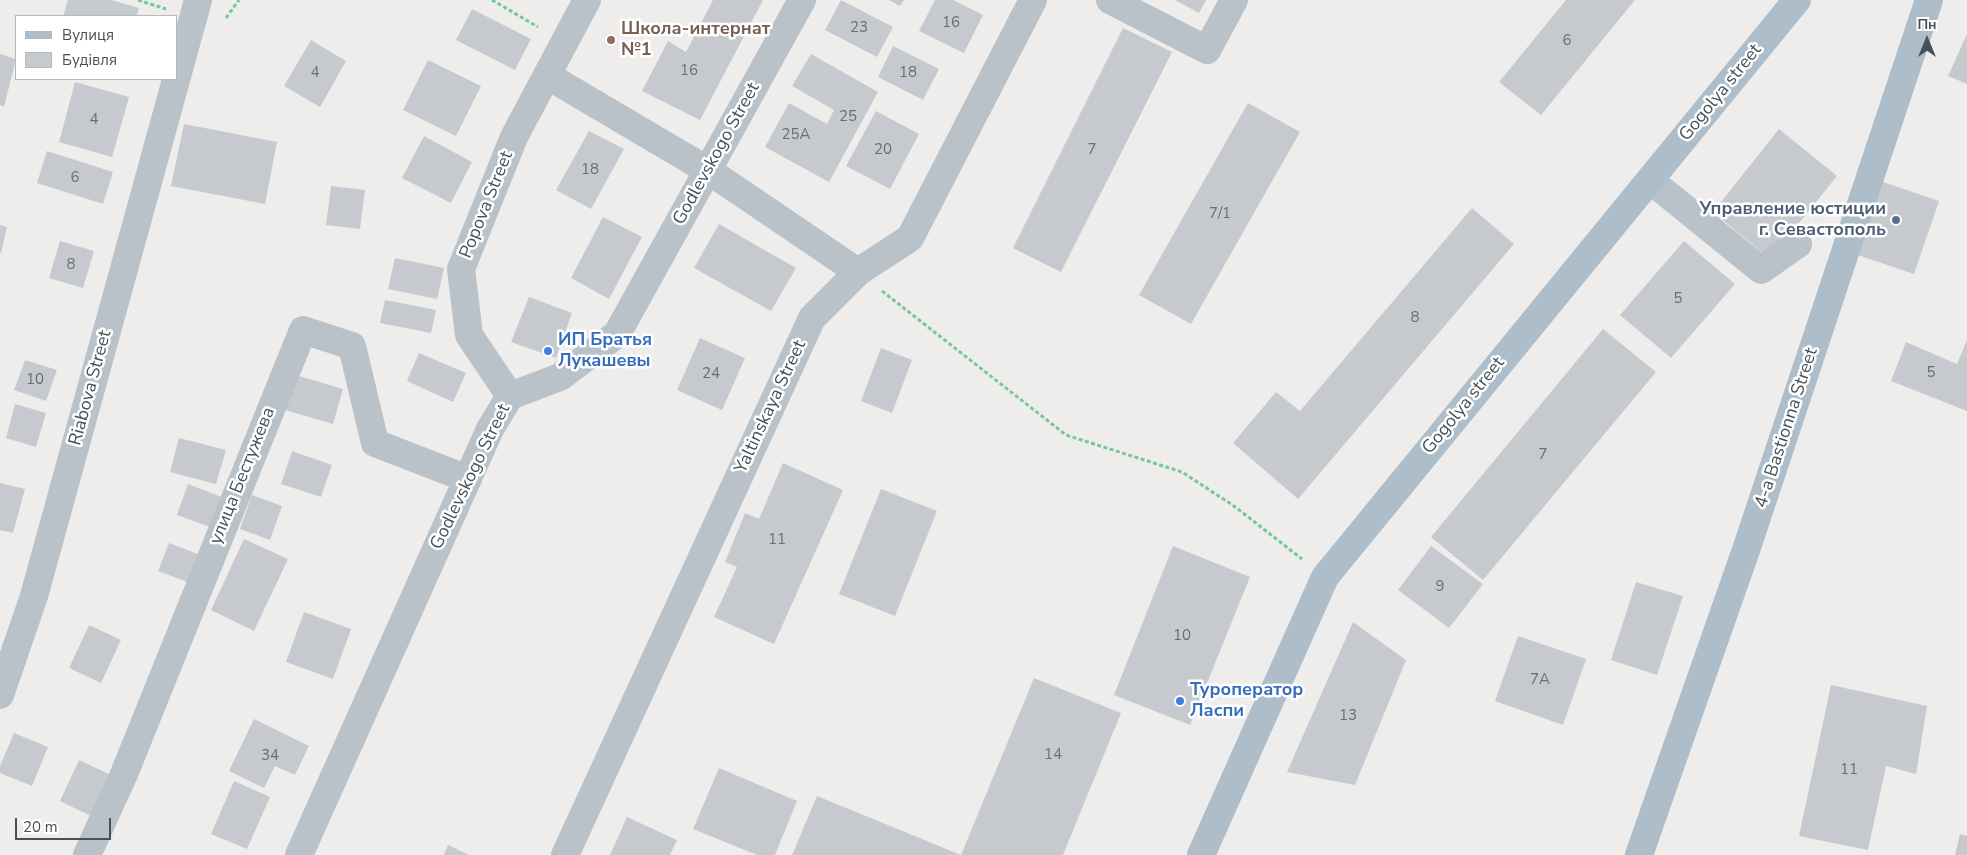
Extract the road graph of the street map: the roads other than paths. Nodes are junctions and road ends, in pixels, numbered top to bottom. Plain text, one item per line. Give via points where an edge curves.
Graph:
1 (198, 0) edge
2 (587, 0) edge
3 (802, 0) edge
4 (1033, 0) edge
5 (1110, 0) edge
6 (1234, 0) edge
7 (1797, 0) edge
8 (1930, 0) edge
9 (178, 73) edge
10 (548, 76) junction
11 (176, 80) edge
12 (709, 171) junction
13 (1650, 180) junction
14 (1798, 244) dead end
15 (858, 272) junction
16 (510, 396) junction
17 (468, 478) junction
18 (0, 695) edge
19 (87, 855) edge
20 (299, 855) edge
21 (565, 855) edge
22 (1201, 855) edge
23 (1639, 855) edge

1 - 9 street, Riabova Street
2 - 10 street, Popova Street
3 - 12 street, Godlevskogo Street
4 - 15 street, Yaltinskaya Street via 910,238
5 - 6 street via 1207,50
7 - 13 main road, Gogolya street
8 - 23 main road, 4-a Bastionna Street via 1747,547
10 - 12 street
10 - 16 street, Popova Street via 514,137 461,269 469,335
11 - 18 street, Riabova Street via 34,596
12 - 15 street
12 - 16 street, Godlevskogo Street via 617,334 560,377
13 - 14 street via 1761,270
13 - 22 main road, Gogolya street via 1325,577
15 - 21 street, Yaltinskaya Street via 812,318
16 - 17 street, Godlevskogo Street via 490,429
17 - 19 street, улица Бестужева via 375,443 352,346 303,330 124,774
17 - 20 street, Godlevskogo Street

